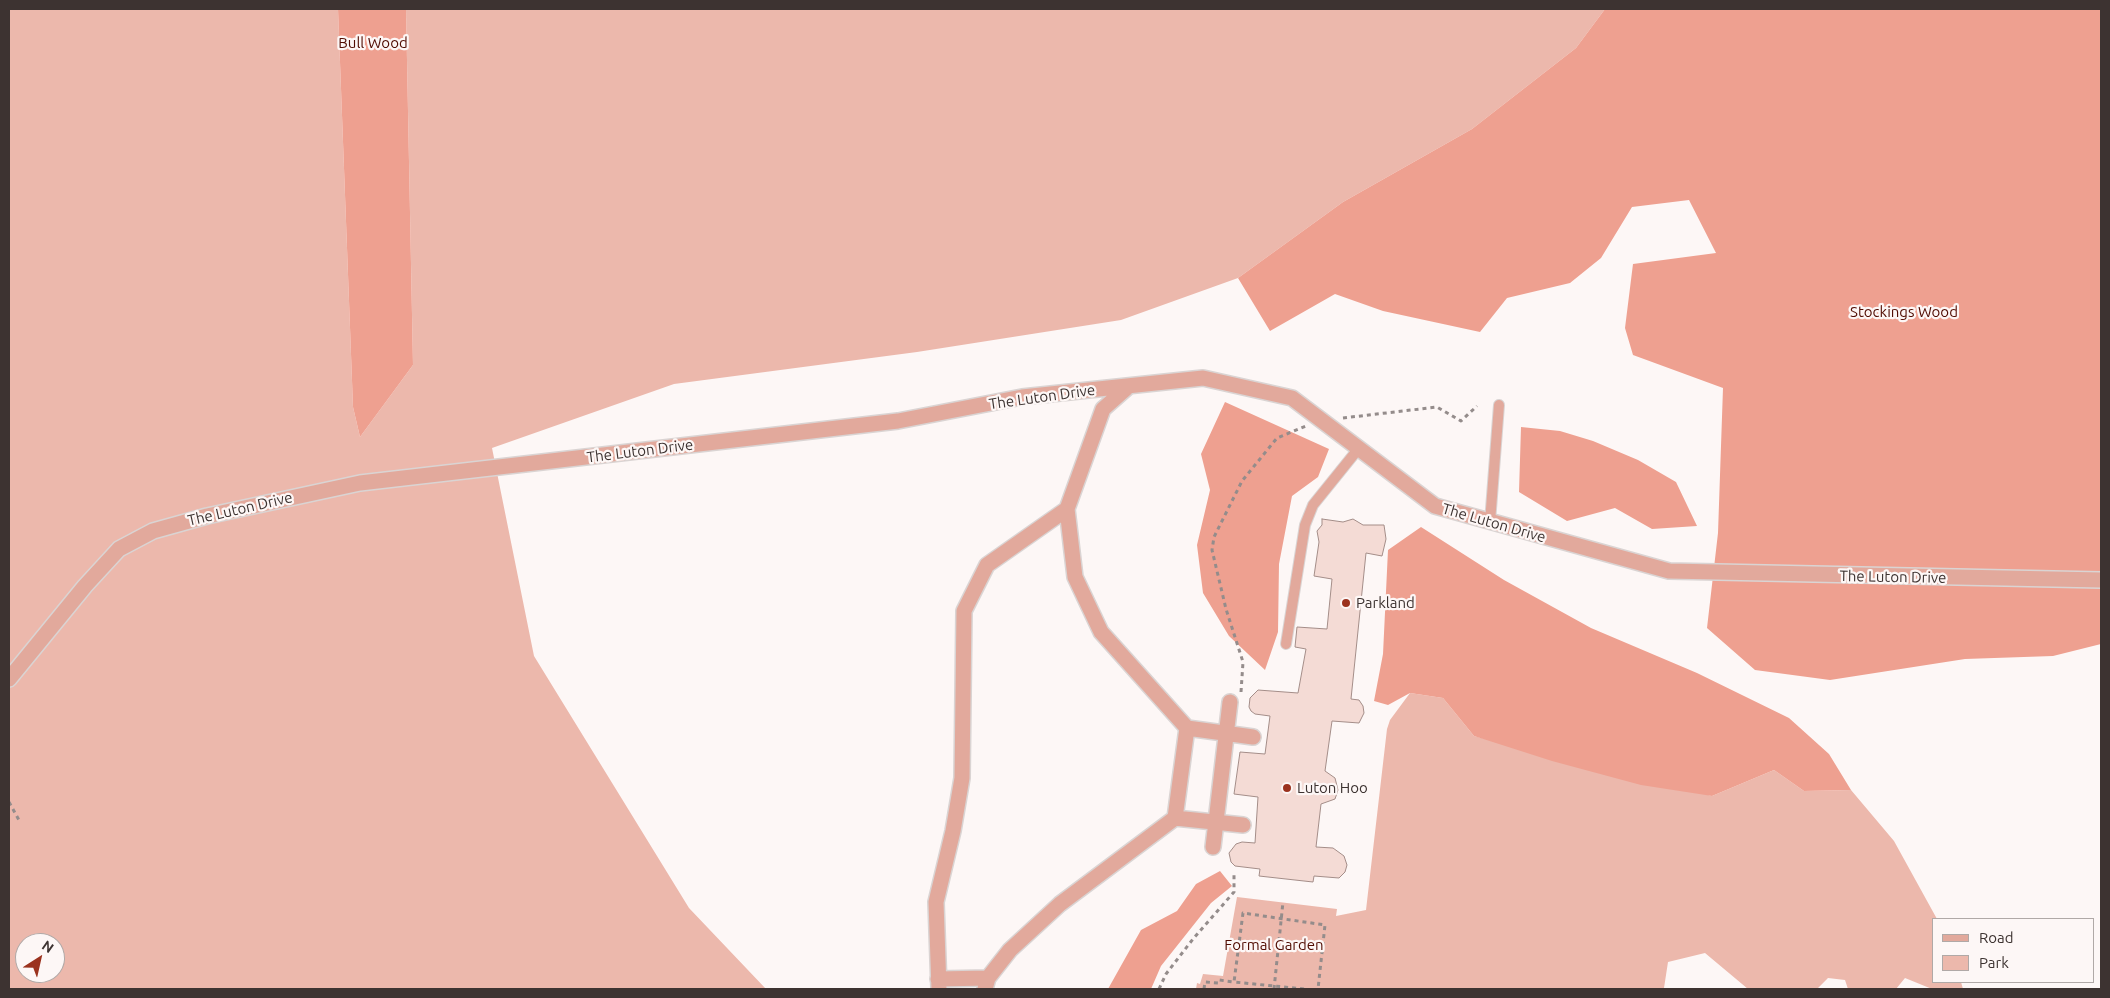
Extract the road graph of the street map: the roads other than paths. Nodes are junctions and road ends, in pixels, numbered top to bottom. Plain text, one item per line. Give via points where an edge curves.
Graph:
1 (1129, 386) junction
2 (1499, 405) dead end
3 (1359, 448) junction
4 (1067, 509) junction
5 (1490, 522) junction
6 (2101, 580) edge
7 (1286, 644) dead end
8 (9, 679) edge
9 (1235, 698) road end
10 (1187, 728) junction
11 (1226, 733) junction
12 (1253, 737) dead end
13 (1175, 818) junction
14 (1215, 822) junction
15 (1243, 825) dead end
16 (1213, 847) dead end
17 (986, 983) edge
18 (938, 984) edge

1 - 3 street, The Luton Drive via 1203,378 1292,398
1 - 4 street via 1103,409
1 - 8 street, The Luton Drive via 1022,397 898,421 360,483 207,516 152,531 119,549
2 - 5 lane
3 - 5 street, The Luton Drive via 1435,506
3 - 7 lane via 1313,505 1305,525
4 - 10 street via 1075,577 1101,632
4 - 18 street via 986,565 964,611 962,778 936,902
5 - 6 street, The Luton Drive via 1669,572
9 - 11 street
10 - 11 street
10 - 13 street
11 - 12 street
11 - 14 street
13 - 14 street
13 - 17 street via 1060,904 1010,950
14 - 15 street
14 - 16 street
17 - 18 street

